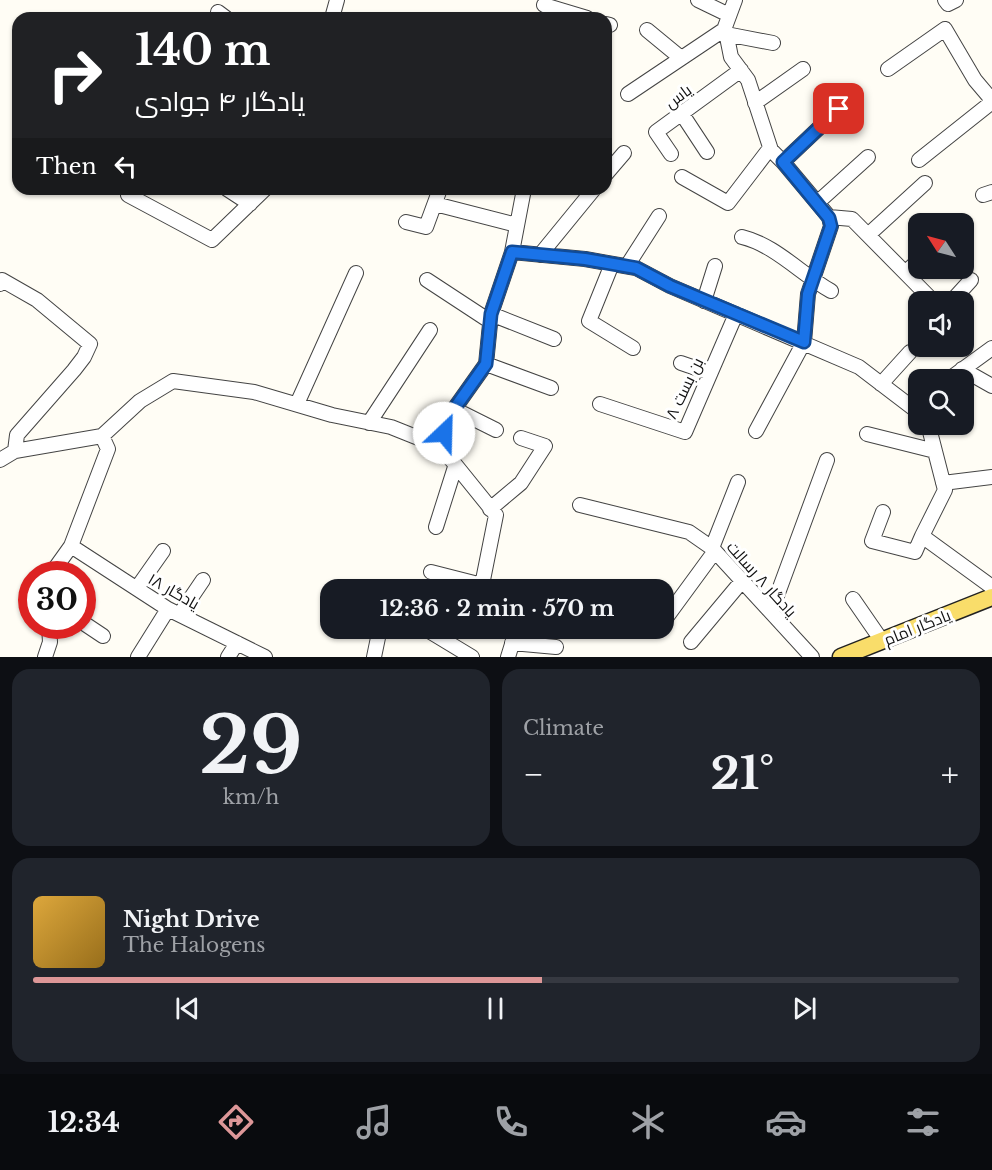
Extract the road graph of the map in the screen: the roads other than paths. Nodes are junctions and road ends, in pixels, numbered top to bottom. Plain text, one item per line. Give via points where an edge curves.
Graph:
1 (698, 0) edge
2 (735, 0) edge
3 (945, 0) edge
4 (956, 0) edge
5 (545, 3) edge
6 (570, 12) edge
7 (729, 15) junction
8 (647, 30) dead end
9 (726, 32) junction
10 (773, 43) dead end
11 (681, 58) junction
12 (803, 69) dead end
13 (888, 69) dead end
14 (741, 70) junction
15 (628, 94) dead end
16 (992, 101) edge
17 (755, 103) junction
18 (839, 109) dead end
19 (682, 114) junction
20 (770, 148) junction
21 (707, 152) dead end
22 (624, 153) dead end
23 (671, 154) dead end
24 (868, 157) dead end
25 (919, 160) dead end
26 (783, 162) junction
27 (612, 167) edge
28 (682, 177) dead end
29 (925, 183) dead end
30 (236, 195) edge
31 (259, 195) edge
32 (438, 195) edge
33 (523, 195) edge
34 (589, 195) edge
35 (129, 197) dead end
36 (817, 203) junction
37 (249, 204) junction
38 (435, 204) junction
39 (659, 216) dead end
40 (829, 218) junction
41 (406, 222) dead end
42 (517, 225) junction
43 (868, 235) junction
44 (742, 237) dead end
45 (512, 252) junction
46 (540, 255) junction
47 (612, 264) junction
48 (627, 266) junction
49 (715, 266) dead end
50 (906, 272) joint
51 (356, 273) dead end
52 (427, 280) dead end
53 (971, 280) dead end
54 (813, 281) junction
55 (0, 284) edge
56 (831, 291) dead end
57 (924, 291) edge
58 (961, 291) edge
59 (704, 301) junction
60 (736, 314) junction
61 (491, 318) junction
62 (430, 330) dead end
63 (554, 339) dead end
64 (804, 342) junction
65 (633, 348) dead end
66 (992, 348) edge
67 (908, 354) edge
68 (681, 363) dead end
69 (486, 364) junction
70 (962, 369) edge
71 (710, 373) junction
72 (974, 376) edge
73 (881, 384) junction
74 (992, 386) edge
75 (551, 388) dead end
76 (908, 402) edge
77 (297, 404) junction
78 (600, 404) dead end
79 (454, 409) junction
80 (369, 423) junction
81 (496, 430) dead end
82 (756, 431) dead end
83 (867, 434) dead end
84 (931, 435) edge
85 (102, 436) junction
86 (521, 438) dead end
87 (441, 447) junction
88 (15, 451) junction
89 (935, 451) junction
90 (0, 460) edge
91 (827, 460) dead end
92 (455, 467) junction
93 (992, 477) edge
94 (738, 482) dead end
95 (943, 483) junction
96 (580, 506) dead end
97 (490, 509) junction
98 (882, 512) dead end
99 (436, 527) dead end
100 (922, 536) junction
101 (71, 546) junction
102 (714, 550) junction
103 (163, 551) dead end
104 (60, 561) edge
105 (431, 572) dead end
106 (455, 579) edge
107 (484, 579) edge
108 (202, 580) dead end
109 (742, 581) junction
110 (992, 587) edge
111 (137, 588) junction
112 (992, 597) edge
113 (853, 599) dead end
114 (674, 606) edge
115 (174, 612) junction
116 (771, 612) junction
117 (96, 631) edge
118 (103, 636) dead end
119 (50, 639) edge
120 (378, 639) edge
121 (442, 639) edge
122 (882, 641) junction
123 (691, 642) dead end
124 (237, 643) junction
125 (556, 647) dead end
126 (510, 650) edge
127 (45, 657) edge
128 (138, 657) edge
129 (228, 657) edge
130 (265, 657) edge
131 (374, 657) edge
132 (472, 657) edge
133 (812, 657) edge
134 (841, 657) edge

1 - 7 street
2 - 7 street
3 - 4 street via 948,4
5 - 6 street
7 - 9 street
8 - 11 street
9 - 10 street
9 - 11 street
9 - 14 street via 731,57
11 - 15 street
12 - 17 street
13 - 16 street via 945,29
14 - 17 street
14 - 19 street, یاس
16 - 25 street
17 - 20 street
18 - 26 street
19 - 21 street
19 - 23 street, یاس via 656,132
20 - 26 street
20 - 28 street via 728,203
22 - 27 street
24 - 36 street
26 - 36 street
29 - 43 street
30 - 37 street
31 - 37 street
32 - 38 street
33 - 42 street
34 - 46 street
35 - 37 street via 212,240
36 - 40 street
38 - 41 street via 426,227
38 - 42 street
39 - 48 street
40 - 43 street via 852,219
40 - 54 street via 831,226
42 - 45 street
43 - 50 street
44 - 54 street via 758,241
45 - 46 street
45 - 61 street
46 - 47 street
47 - 48 street
47 - 65 street via 589,321
48 - 59 street
49 - 59 street
50 - 57 street
51 - 77 street
52 - 61 street
53 - 58 street
54 - 56 street
54 - 64 street via 808,294
55 - 88 street via 2,280 38,300 90,344 74,370 17,435
59 - 60 street
60 - 64 street
60 - 71 street, بن بست ۸
61 - 63 street
61 - 69 street
62 - 80 street
64 - 73 street via 860,367
64 - 82 street
66 - 70 street
67 - 73 street
68 - 71 street
69 - 75 street
69 - 79 street
71 - 78 street, بن بست ۸ via 684,432
72 - 74 street
73 - 76 street
77 - 80 street
77 - 85 street via 254,392 173,381 140,401
79 - 81 street
79 - 87 street via 447,419
80 - 87 street via 391,427
83 - 89 street
84 - 89 street
85 - 88 street
85 - 101 street via 108,450
86 - 97 street via 545,446 521,483
87 - 92 street
88 - 90 street
89 - 95 street
91 - 116 street
92 - 97 street
92 - 99 street
93 - 95 street
94 - 102 street, یادگار ۸ رسالت
95 - 100 street via 945,490
96 - 102 street via 689,532
97 - 107 street via 496,515
98 - 100 street via 872,541 915,552
100 - 110 street
101 - 104 street
101 - 111 street, یادگار ۱۸
102 - 109 street, یادگار ۸ رسالت
102 - 114 street
103 - 111 street
105 - 106 street
108 - 115 street
109 - 116 street, یادگار ۸ رسالت
109 - 123 street
111 - 115 street, یادگار ۱۸
112 - 122 main road, یادگار امام
113 - 122 street
115 - 124 street, یادگار ۱۸
115 - 128 street
116 - 133 street, یادگار ۸ رسالت
117 - 118 street
119 - 127 street
120 - 131 street
121 - 132 street
122 - 134 main road, یادگار امام
124 - 129 street
124 - 130 street, یادگار ۱۸
125 - 126 street

